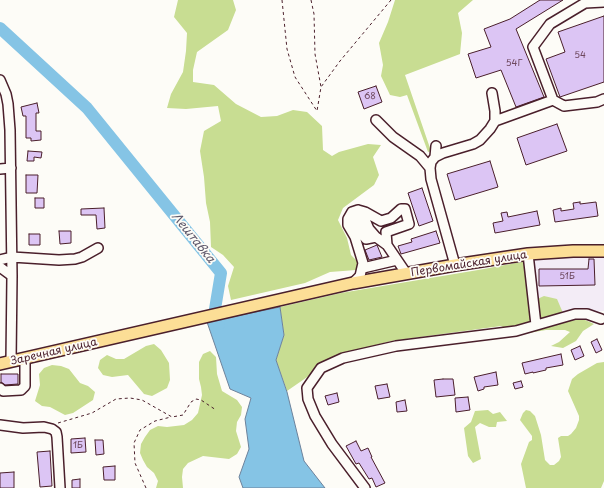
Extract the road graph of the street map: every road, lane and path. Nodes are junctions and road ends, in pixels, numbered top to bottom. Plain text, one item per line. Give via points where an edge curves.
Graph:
1 (282, 0) edge
2 (312, 0) edge
3 (391, 0) edge
4 (604, 2) edge
5 (0, 80) edge
6 (322, 87) junction
7 (492, 93) dead end
8 (604, 99) edge
9 (553, 100) junction
10 (4, 104) edge
11 (376, 120) dead end
12 (495, 121) junction
13 (436, 146) dead end
14 (435, 157) junction
15 (11, 168) junction
16 (430, 168) junction
17 (0, 169) edge
18 (355, 211) junction
19 (381, 221) junction
20 (386, 232) junction
21 (387, 245) junction
22 (98, 248) dead end
23 (604, 251) edge
24 (528, 254) junction
25 (12, 257) junction
26 (0, 260) edge
27 (397, 260) junction
28 (455, 265) junction
29 (0, 267) edge
30 (363, 268) junction
31 (406, 274) junction
32 (12, 276) junction
33 (353, 283) junction
34 (334, 287) joint
35 (601, 319) dead end
36 (536, 325) junction
37 (25, 358) junction
38 (5, 362) edge
39 (0, 388) edge
40 (216, 410) dead end
41 (172, 417) junction
42 (0, 425) edge
43 (44, 427) junction
44 (60, 488) edge
45 (146, 488) edge
46 (365, 488) edge

1 - 6 path via 287,49 294,77 317,111
2 - 6 path via 315,54
3 - 6 path via 340,61
4 - 9 street via 585,3 550,24 533,47
5 - 10 street via 6,94
7 - 12 street
8 - 9 street via 564,106
9 - 12 street
10 - 15 street via 10,130
11 - 16 street via 393,137 420,156
12 - 14 street via 473,144
13 - 14 street
14 - 16 street
15 - 17 street
15 - 25 street
16 - 28 street
18 - 19 street via 365,212
18 - 21 street via 376,237
18 - 30 street via 348,219 348,225 355,237
19 - 20 street
19 - 20 street via 405,209 409,224
20 - 21 street
21 - 27 street
22 - 25 street via 75,259
23 - 24 main road, Первомайская улица
24 - 28 main road, Первомайская улица
24 - 36 street
25 - 26 street
25 - 32 street
27 - 30 street
27 - 31 street
28 - 31 main road, Первомайская улица
29 - 32 street
30 - 33 street
31 - 33 main road, Первомайская улица
32 - 38 street
33 - 34 main road, Первомайская улица
34 - 37 main road, Заречная улица
35 - 36 street via 587,314 575,314
36 - 46 street via 516,331 396,346 343,358 321,368 307,388 308,399 332,444
37 - 38 main road, Заречная улица
37 - 39 street via 25,386 21,390 3,391
40 - 41 path via 196,399 183,415
41 - 43 path via 142,400 116,399 92,413
41 - 45 path via 155,421 140,430 134,443 135,463
42 - 43 street
43 - 44 street via 56,432

